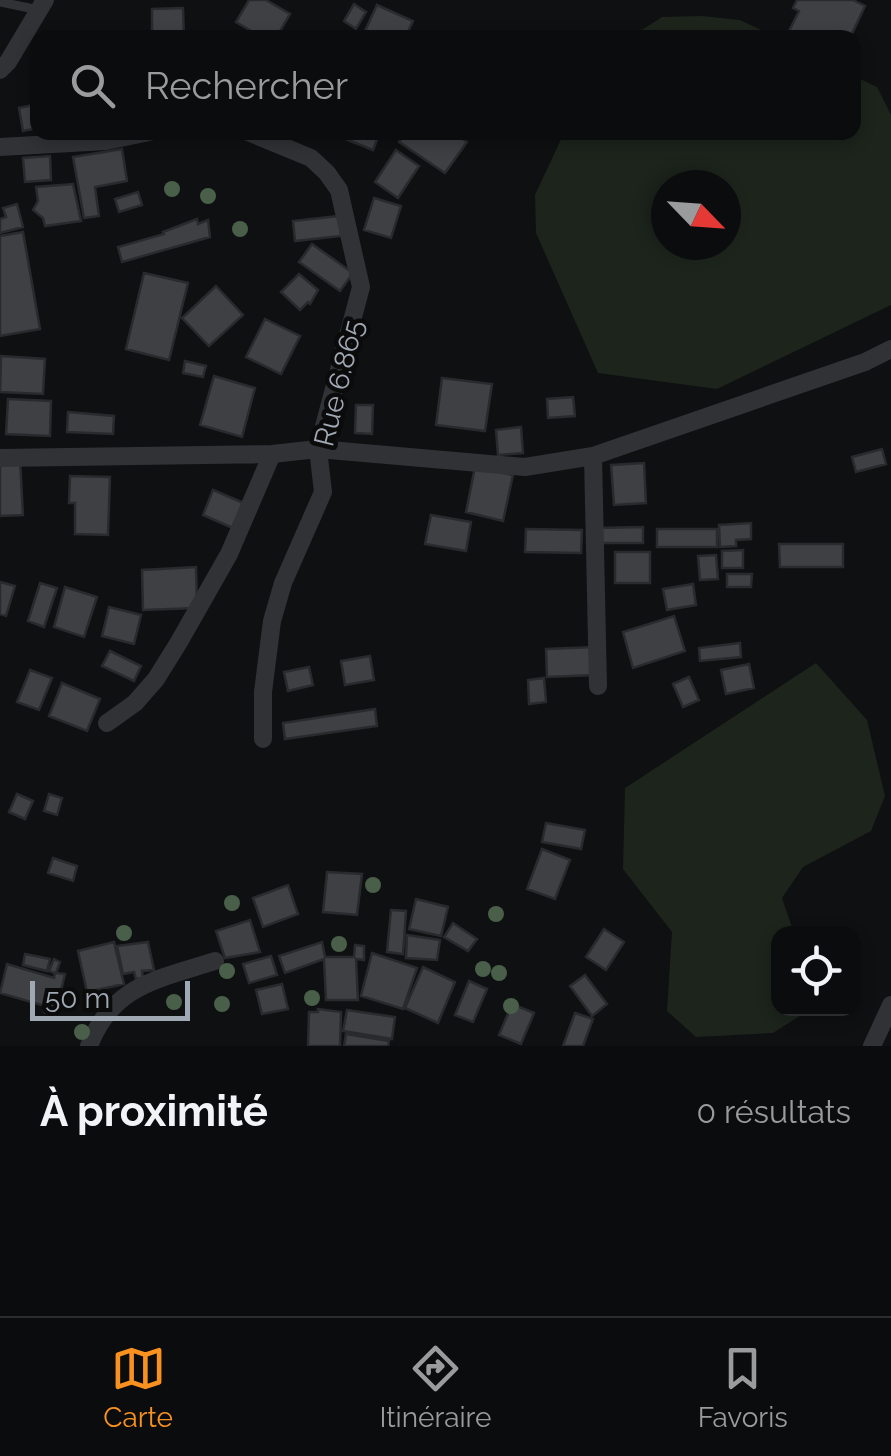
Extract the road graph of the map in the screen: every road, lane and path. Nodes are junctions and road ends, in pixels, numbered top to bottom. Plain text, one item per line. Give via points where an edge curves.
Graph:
1 (0, 2) edge
2 (42, 5) edge
3 (0, 70) edge
4 (111, 140) edge
5 (267, 140) edge
6 (0, 147) edge
7 (891, 350) edge
8 (318, 449) junction
9 (272, 454) junction
10 (593, 456) junction
11 (0, 458) edge
12 (598, 686) dead end
13 (107, 723) dead end
14 (263, 739) dead end
15 (215, 961) dead end
16 (891, 1005) edge
17 (89, 1046) edge
18 (872, 1046) edge

1 - 2 lane
2 - 3 street
4 - 6 street
5 - 8 street, Rue 6.865 via 311,158 327,173 339,190 357,262 358,303
7 - 10 street
8 - 9 street
8 - 10 street via 525,467
8 - 14 street, Rue 6.865 via 323,492 272,621
9 - 11 street
9 - 13 street via 245,522 179,642 145,691
10 - 12 street
15 - 17 street via 148,982 114,1002
16 - 18 street

